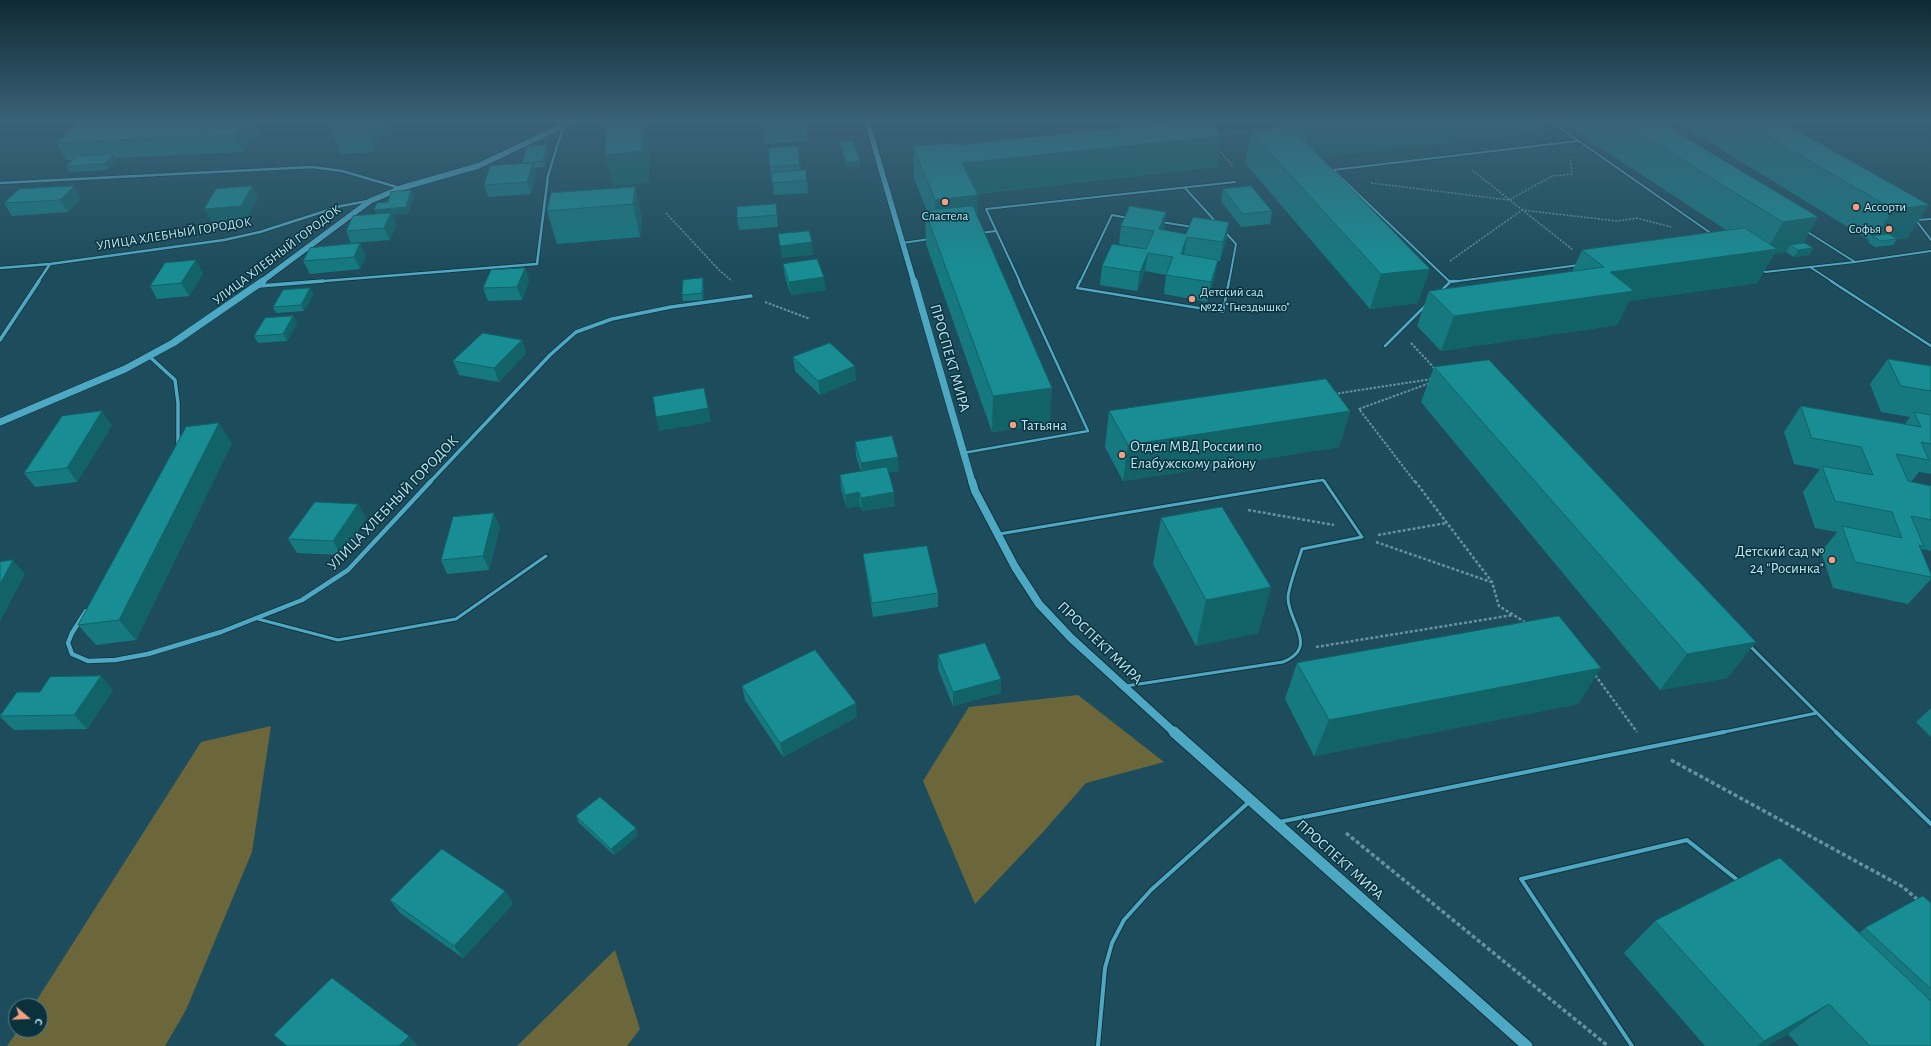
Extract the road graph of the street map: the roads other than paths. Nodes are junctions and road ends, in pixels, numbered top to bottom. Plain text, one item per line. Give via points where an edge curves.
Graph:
1 (257, 170) edge
2 (333, 170) edge
3 (466, 170) edge
4 (550, 170) edge
5 (880, 170) edge
6 (1335, 170) edge
7 (1620, 170) edge
8 (1236, 182) road end
9 (0, 183) edge
10 (401, 188) junction
11 (1185, 188) junction
12 (370, 201) junction
13 (1911, 216) edge
14 (1135, 218) edge
15 (1931, 219) edge
16 (1917, 220) junction
17 (1157, 222) edge
18 (1220, 226) edge
19 (1195, 227) edge
20 (1802, 229) edge
21 (996, 231) junction
22 (1225, 231) edge
23 (980, 233) edge
24 (1718, 238) edge
25 (933, 239) edge
26 (1931, 240) edge
27 (902, 243) junction
28 (1931, 251) edge
29 (1855, 262) junction
30 (50, 264) junction
31 (1590, 264) edge
32 (1810, 266) junction
33 (1759, 267) edge
34 (0, 268) edge
35 (1450, 282) junction
36 (256, 286) junction
37 (1439, 293) edge
38 (750, 296) road end
39 (1428, 304) edge
40 (0, 340) edge
41 (1385, 346) dead end
42 (1931, 346) edge
43 (150, 357) junction
44 (0, 422) edge
45 (178, 449) edge
46 (963, 453) junction
47 (997, 534) junction
48 (546, 556) dead end
49 (88, 607) edge
50 (258, 619) junction
51 (1744, 640) edge
52 (1124, 687) junction
53 (1817, 713) junction
54 (1251, 799) junction
55 (1278, 822) junction
56 (1931, 824) edge
57 (1742, 884) edge
58 (1098, 1046) edge
59 (1527, 1046) edge
60 (1632, 1046) edge

1 - 9 street
2 - 10 street
3 - 10 street, УЛИЦА ХЛЕБНЫЙ ГОРОДОК
4 - 36 street, УЛИЦА ХЛЕБНЫЙ ГОРОДОК via 537,264
5 - 27 street, ПРОСПЕКТ МИРА
6 - 35 lane
7 - 24 lane
8 - 11 lane
10 - 12 street, УЛИЦА ХЛЕБНЫЙ ГОРОДОК
11 - 18 lane
11 - 21 lane via 986,209
12 - 30 street, УЛИЦА ХЛЕБНЫЙ ГОРОДОК via 341,206 260,232 224,240
12 - 36 street, УЛИЦА ХЛЕБНЫЙ ГОРОДОК
13 - 16 lane
14 - 22 lane via 1112,215 1077,288 1223,312 1236,244
15 - 16 lane
16 - 26 lane
17 - 19 lane
20 - 29 lane
21 - 23 lane
21 - 46 lane via 1088,432
25 - 27 lane
27 - 46 street, ПРОСПЕКТ МИРА
28 - 29 lane
29 - 32 lane
30 - 34 street, УЛИЦА ХЛЕБНЫЙ ГОРОДОК
30 - 40 street
31 - 35 lane
32 - 33 lane via 1765,272
32 - 42 lane
35 - 37 lane
36 - 43 street, УЛИЦА ХЛЕБНЫЙ ГОРОДОК
38 - 50 street, УЛИЦА ХЛЕБНЫЙ ГОРОДОК via 671,307 612,319 576,332 550,355 348,570 302,600
39 - 41 lane
43 - 44 street, УЛИЦА ХЛЕБНЫЙ ГОРОДОК
43 - 45 street via 175,380
46 - 47 street, ПРОСПЕКТ МИРА via 975,491
47 - 52 street, ПРОСПЕКТ МИРА via 1039,604
47 - 52 lane via 1323,480 1362,538 1302,549 1288,598 1300,640 1300,649 1294,658 1283,662
48 - 50 lane via 456,619 338,640
49 - 50 street, УЛИЦА ХЛЕБНЫЙ ГОРОДОК via 68,640 69,651 76,658 90,662 170,650
51 - 53 lane
52 - 54 street, ПРОСПЕКТ МИРА
53 - 55 lane
53 - 56 lane
54 - 55 street, ПРОСПЕКТ МИРА
54 - 58 lane via 1159,882 1125,917 1106,961
55 - 59 street, ПРОСПЕКТ МИРА
57 - 60 lane via 1687,840 1521,879

